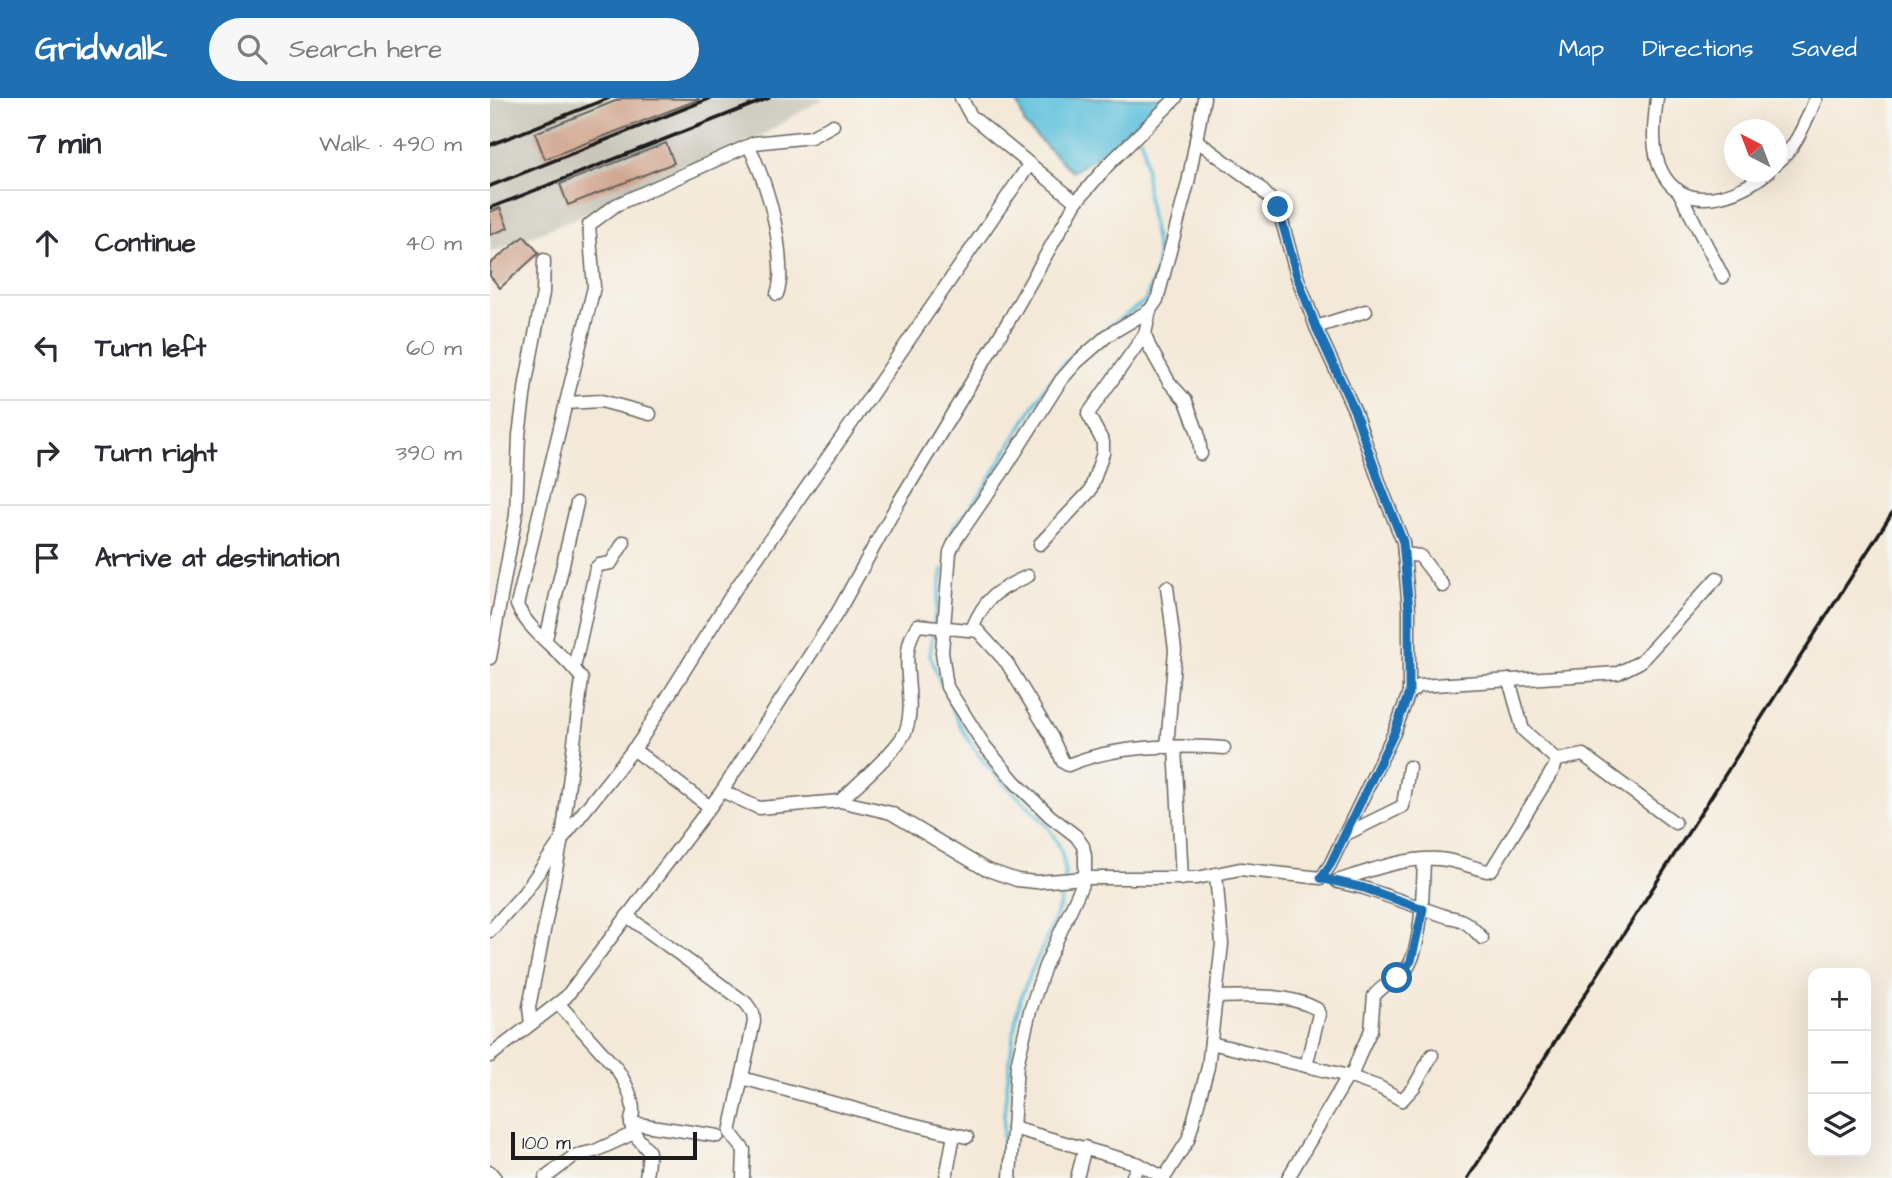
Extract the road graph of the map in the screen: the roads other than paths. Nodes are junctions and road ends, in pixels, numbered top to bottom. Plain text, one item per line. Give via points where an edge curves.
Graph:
1 (961, 98) edge
2 (1176, 98) edge
3 (1204, 98) edge
4 (1657, 98) edge
5 (1816, 98) edge
6 (833, 125) dead end
7 (1196, 140) junction
8 (749, 146) junction
9 (1787, 153) edge
10 (1029, 165) junction
11 (1753, 182) edge
12 (1678, 190) junction
13 (1076, 202) junction
14 (544, 260) dead end
15 (1723, 277) dead end
16 (777, 295) dead end
17 (1150, 310) junction
18 (1366, 312) dead end
19 (1316, 327) junction
20 (1145, 334) junction
21 (566, 403) junction
22 (650, 414) dead end
23 (1201, 454) dead end
24 (577, 503) dead end
25 (624, 542) dead end
26 (1040, 544) dead end
27 (1404, 554) junction
28 (1028, 576) dead end
29 (1717, 578) dead end
30 (1443, 586) dead end
31 (1167, 587) dead end
32 (941, 627) junction
33 (972, 629) junction
34 (546, 639) junction
35 (490, 658) edge
36 (574, 668) junction
37 (1509, 680) junction
38 (1409, 693) junction
39 (1171, 747) junction
40 (1224, 748) dead end
41 (633, 749) junction
42 (1557, 760) junction
43 (1409, 767) dead end
44 (722, 791) junction
45 (839, 801) junction
46 (710, 807) junction
47 (1675, 823) dead end
48 (1344, 835) junction
49 (562, 839) junction
50 (1424, 860) junction
51 (1216, 874) junction
52 (1321, 878) junction
53 (1080, 879) junction
54 (1182, 879) junction
55 (1337, 881) junction
56 (1423, 909) junction
57 (627, 916) junction
58 (490, 931) edge
59 (1482, 938) dead end
60 (1216, 997) junction
61 (558, 1003) junction
62 (531, 1024) junction
63 (1211, 1043) junction
64 (1432, 1055) dead end
65 (490, 1056) edge
66 (1307, 1066) junction
67 (1350, 1077) junction
68 (742, 1078) junction
69 (632, 1128) junction
70 (1013, 1128) junction
71 (954, 1134) junction
72 (718, 1136) dead end
73 (967, 1137) dead end
74 (1085, 1147) junction
75 (1139, 1164) junction
76 (490, 1172) edge
77 (495, 1178) edge
78 (545, 1178) edge
79 (646, 1178) edge
80 (743, 1178) edge
81 (946, 1178) edge
82 (1010, 1178) edge
83 (1077, 1178) edge
84 (1132, 1178) edge
85 (1164, 1178) edge
86 (1288, 1178) edge

1 - 10 street via 971,116
2 - 13 street
3 - 7 street
4 - 12 street via 1654,148 1663,174
5 - 9 street
6 - 8 street via 811,137
7 - 17 street via 1157,300
7 - 19 street via 1256,184 1278,207
8 - 16 street via 774,213 781,276
8 - 21 street via 616,205 589,225 593,287
10 - 13 street
10 - 41 street via 734,591
11 - 12 street via 1717,197 1694,199
12 - 15 street
13 - 44 street via 839,610
14 - 35 street via 543,293 519,435 516,516
17 - 20 street
17 - 32 street via 1108,335 1060,380 955,541
18 - 19 street
19 - 27 street via 1355,412
20 - 23 street via 1169,382 1186,401
20 - 26 street via 1088,414 1103,442 1090,491
21 - 22 street via 601,401
21 - 34 street via 517,605 522,617
24 - 34 street
25 - 36 street via 611,563 596,568
27 - 30 street via 1420,556
27 - 38 street
28 - 33 street via 988,600
29 - 37 street via 1640,662 1618,673
31 - 39 street via 1175,650
32 - 33 street
32 - 45 street via 918,625 911,634 907,673 911,705 906,732
32 - 53 street via 947,687 984,745 1015,782 1083,845
33 - 39 street via 1007,663 1068,765 1128,750
34 - 36 street
36 - 49 street via 582,680
37 - 38 street via 1419,686
37 - 42 street via 1523,730
38 - 48 street
39 - 40 street
39 - 54 street
41 - 46 street
41 - 49 street
42 - 47 street via 1583,755
42 - 50 street via 1492,869
43 - 48 street via 1404,806
44 - 45 street via 759,808
44 - 46 street
45 - 53 street via 891,813 985,869 1017,880
46 - 57 street
48 - 52 street
49 - 58 street
49 - 62 street via 529,1007
50 - 55 street via 1392,864
50 - 56 street
51 - 52 street via 1240,869
51 - 54 street
51 - 60 street via 1222,944
52 - 55 street
53 - 54 street
53 - 70 street via 1030,1011 1017,1065
55 - 56 street
56 - 59 street via 1469,923
56 - 67 street via 1411,961 1374,996 1371,1030
57 - 61 street
57 - 68 street via 751,1009 754,1022
60 - 63 street
60 - 66 street via 1261,995 1317,1009
61 - 62 street
61 - 69 street via 624,1079 631,1095
62 - 65 street
63 - 66 street
63 - 85 street via 1203,1092 1188,1140
64 - 67 street via 1402,1100
66 - 67 street
67 - 86 street
68 - 71 street
68 - 80 street via 730,1132 744,1150
69 - 72 street
69 - 78 street via 595,1151 574,1156
69 - 79 street via 649,1152
70 - 74 street
70 - 82 street
71 - 73 street
71 - 81 street
74 - 75 street
74 - 83 street
75 - 84 street
75 - 85 street
76 - 77 street

